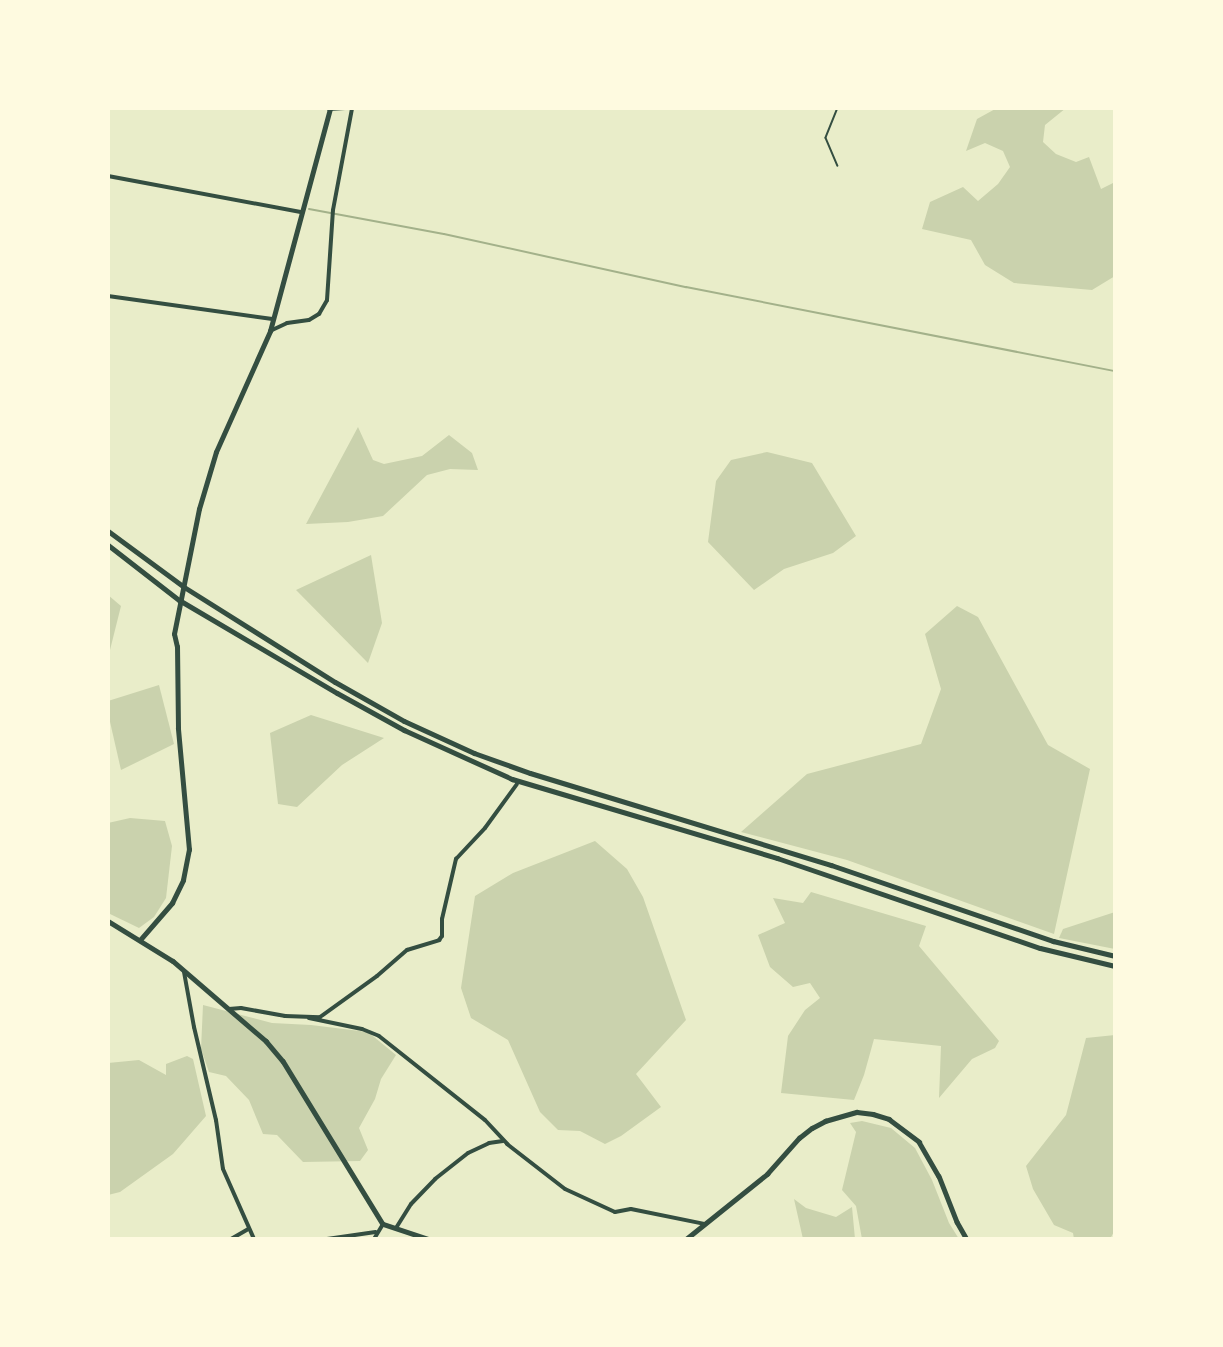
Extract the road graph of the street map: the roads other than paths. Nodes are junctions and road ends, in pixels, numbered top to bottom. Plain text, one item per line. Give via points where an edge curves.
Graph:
1 (345, 108) edge
2 (352, 108) edge
3 (330, 109) edge
4 (108, 176) edge
5 (301, 212) junction
6 (108, 296) edge
7 (273, 319) junction
8 (270, 331) junction
9 (108, 531) edge
10 (108, 545) edge
11 (184, 588) junction
12 (179, 600) junction
13 (517, 784) dead end
14 (108, 921) edge
15 (140, 940) junction
16 (1115, 956) edge
17 (1115, 966) edge
18 (184, 970) junction
19 (229, 1009) junction
20 (309, 1018) junction
21 (504, 1141) junction
22 (383, 1224) junction
23 (707, 1224) junction
24 (396, 1228) junction
25 (248, 1229) junction
26 (376, 1232) junction
27 (231, 1239) edge
28 (254, 1239) edge
29 (327, 1239) edge
30 (374, 1239) edge
31 (428, 1239) edge
32 (686, 1239) edge
33 (967, 1239) edge

1 - 3 street
2 - 8 street via 333,210 327,300 319,314 309,320 286,323
3 - 5 street
4 - 5 street
5 - 7 street
6 - 7 street
7 - 8 street
8 - 11 street via 216,452 199,509
9 - 11 main road
10 - 12 main road
11 - 12 street
11 - 16 main road via 335,682 404,721 474,753 831,865 1053,941
12 - 15 street via 174,634 189,850 183,880 172,903
12 - 17 main road via 404,730 512,778 777,858 1040,948
13 - 20 street via 456,859 439,940 407,950 320,1017
14 - 15 street
15 - 18 street
18 - 19 street
18 - 25 street via 216,1120 221,1165
19 - 20 street
19 - 22 street via 283,1061
20 - 21 street via 379,1036 485,1120
21 - 23 street via 565,1189 606,1209 630,1209
21 - 24 street via 468,1153 435,1179 411,1204
22 - 24 street
22 - 26 street
23 - 32 street
23 - 33 street via 767,1174 812,1128 857,1112 889,1119 920,1142
24 - 31 street
25 - 27 street
25 - 28 street
26 - 29 street
26 - 30 street

